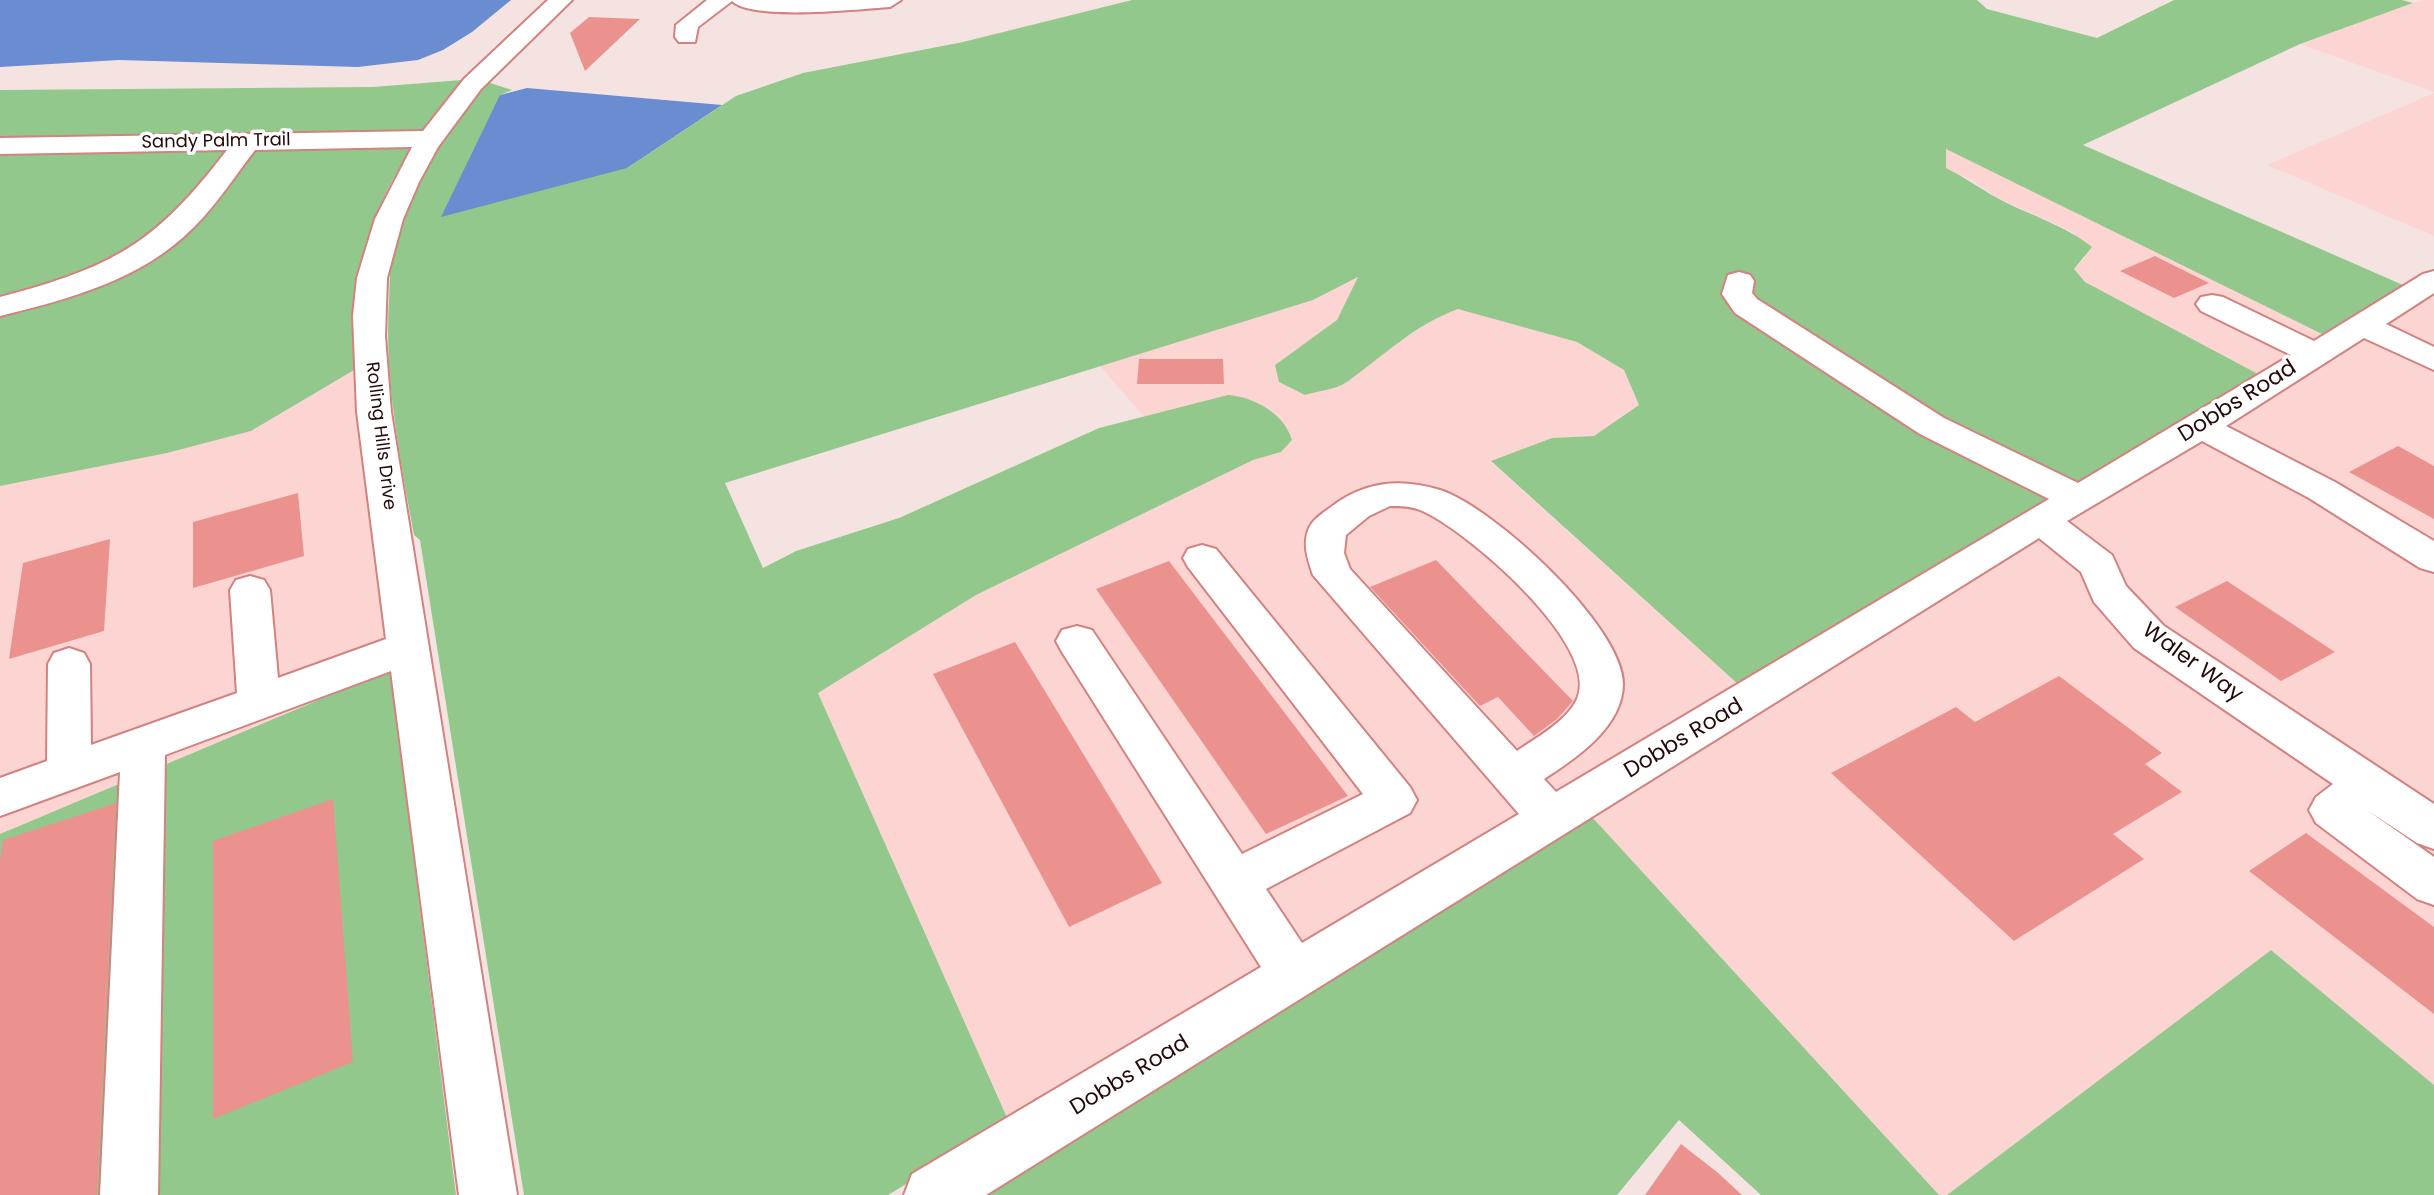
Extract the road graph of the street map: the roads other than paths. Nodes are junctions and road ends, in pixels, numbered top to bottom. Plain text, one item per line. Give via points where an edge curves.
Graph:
1 (561, 0) edge
2 (721, 0) edge
3 (742, 0) edge
4 (890, 0) edge
5 (687, 37) dead end
6 (431, 139) junction
7 (247, 142) junction
8 (0, 146) edge
9 (2434, 280) edge
10 (1739, 281) dead end
11 (2212, 304) dead end
12 (0, 307) edge
13 (2361, 324) junction
14 (2314, 354) junction
15 (2434, 360) edge
16 (2200, 426) junction
17 (2078, 498) junction
18 (2039, 521) junction
19 (1202, 558) dead end
20 (2434, 559) edge
21 (250, 590) dead end
22 (1077, 641) dead end
23 (410, 647) junction
24 (69, 664) dead end
25 (259, 702) junction
26 (143, 745) junction
27 (69, 772) junction
28 (1512, 776) junction
29 (2368, 784) junction
30 (0, 797) edge
31 (1553, 819) junction
32 (2434, 829) edge
33 (1233, 882) junction
34 (2434, 884) edge
35 (1295, 976) junction
36 (129, 1195) edge
37 (488, 1195) edge
38 (933, 1195) edge

1 - 6 street, Rolling Hills Drive via 483,69
2 - 5 street via 687,25
3 - 4 street via 806,7
6 - 7 street, Sandy Palm Trail
6 - 23 street, Rolling Hills Drive via 407,181 375,262 369,343 374,412
7 - 8 street, Sandy Palm Trail
7 - 12 street via 182,223 149,251 104,275
9 - 13 street, Dobbs Road
10 - 17 street via 1737,294 1746,306 1932,426
11 - 14 street
13 - 14 street, Dobbs Road
13 - 15 street
14 - 16 street, Dobbs Road
16 - 17 street, Dobbs Road
16 - 20 street via 2322,490
17 - 18 street, Dobbs Road
18 - 29 street, Waler Way via 2098,565 2108,592 2149,637
18 - 31 street, Dobbs Road
19 - 33 street via 1394,800
21 - 25 street
22 - 33 street
23 - 25 street
23 - 37 street, Rolling Hills Drive
24 - 27 street
25 - 26 street
26 - 27 street
26 - 36 street
27 - 30 street
28 - 28 street via 1333,575 1325,553 1327,530 1355,508 1385,494 1407,494 1468,520 1547,591 1590,646 1602,683 1594,708 1560,745
28 - 31 street
29 - 32 street, Waler Way
29 - 34 street via 2332,810
31 - 35 street, Dobbs Road
33 - 35 street
35 - 38 street, Dobbs Road

